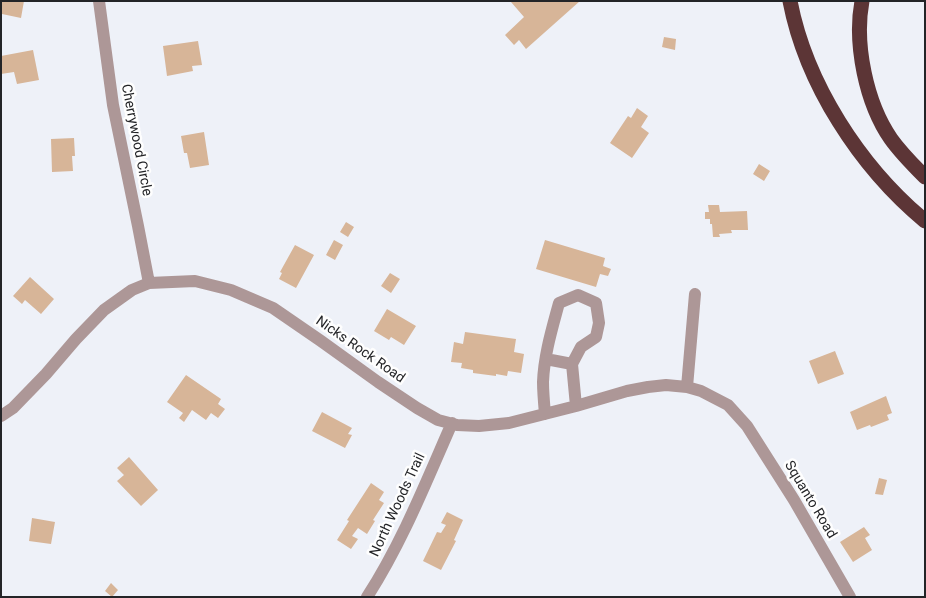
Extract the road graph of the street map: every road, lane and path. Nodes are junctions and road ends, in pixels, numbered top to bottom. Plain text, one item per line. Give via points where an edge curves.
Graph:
1 (99, 1) edge
2 (790, 1) edge
3 (862, 1) edge
4 (925, 177) edge
5 (925, 221) edge
6 (149, 283) junction
7 (695, 294) dead end
8 (546, 359) junction
9 (572, 364) junction
10 (687, 387) junction
11 (576, 406) junction
12 (545, 414) junction
13 (1, 416) edge
14 (742, 421) joint
15 (452, 423) junction
16 (367, 597) edge
17 (850, 597) edge

1 - 6 street, Cherrywood Circle via 113,105
2 - 5 highway via 810,64 836,118 879,177
3 - 4 highway via 859,34 862,63 878,116 890,138
6 - 13 street, Nicks Rock Road via 132,290 104,310 13,408
6 - 15 street, Nicks Rock Road via 195,281 231,290 273,308 417,408 438,420
7 - 10 street
8 - 9 street
8 - 9 street via 559,303 578,295 596,304 599,323 596,337 581,347
8 - 12 street via 543,382
9 - 11 street
10 - 11 street, Nicks Rock Road via 666,385 627,391
10 - 14 street, Nicks Rock Road via 701,390 728,406
11 - 12 street, Nicks Rock Road
12 - 15 street, Nicks Rock Road via 479,426
14 - 17 street, Squanto Road via 794,500
15 - 16 street, North Woods Trail via 407,523

